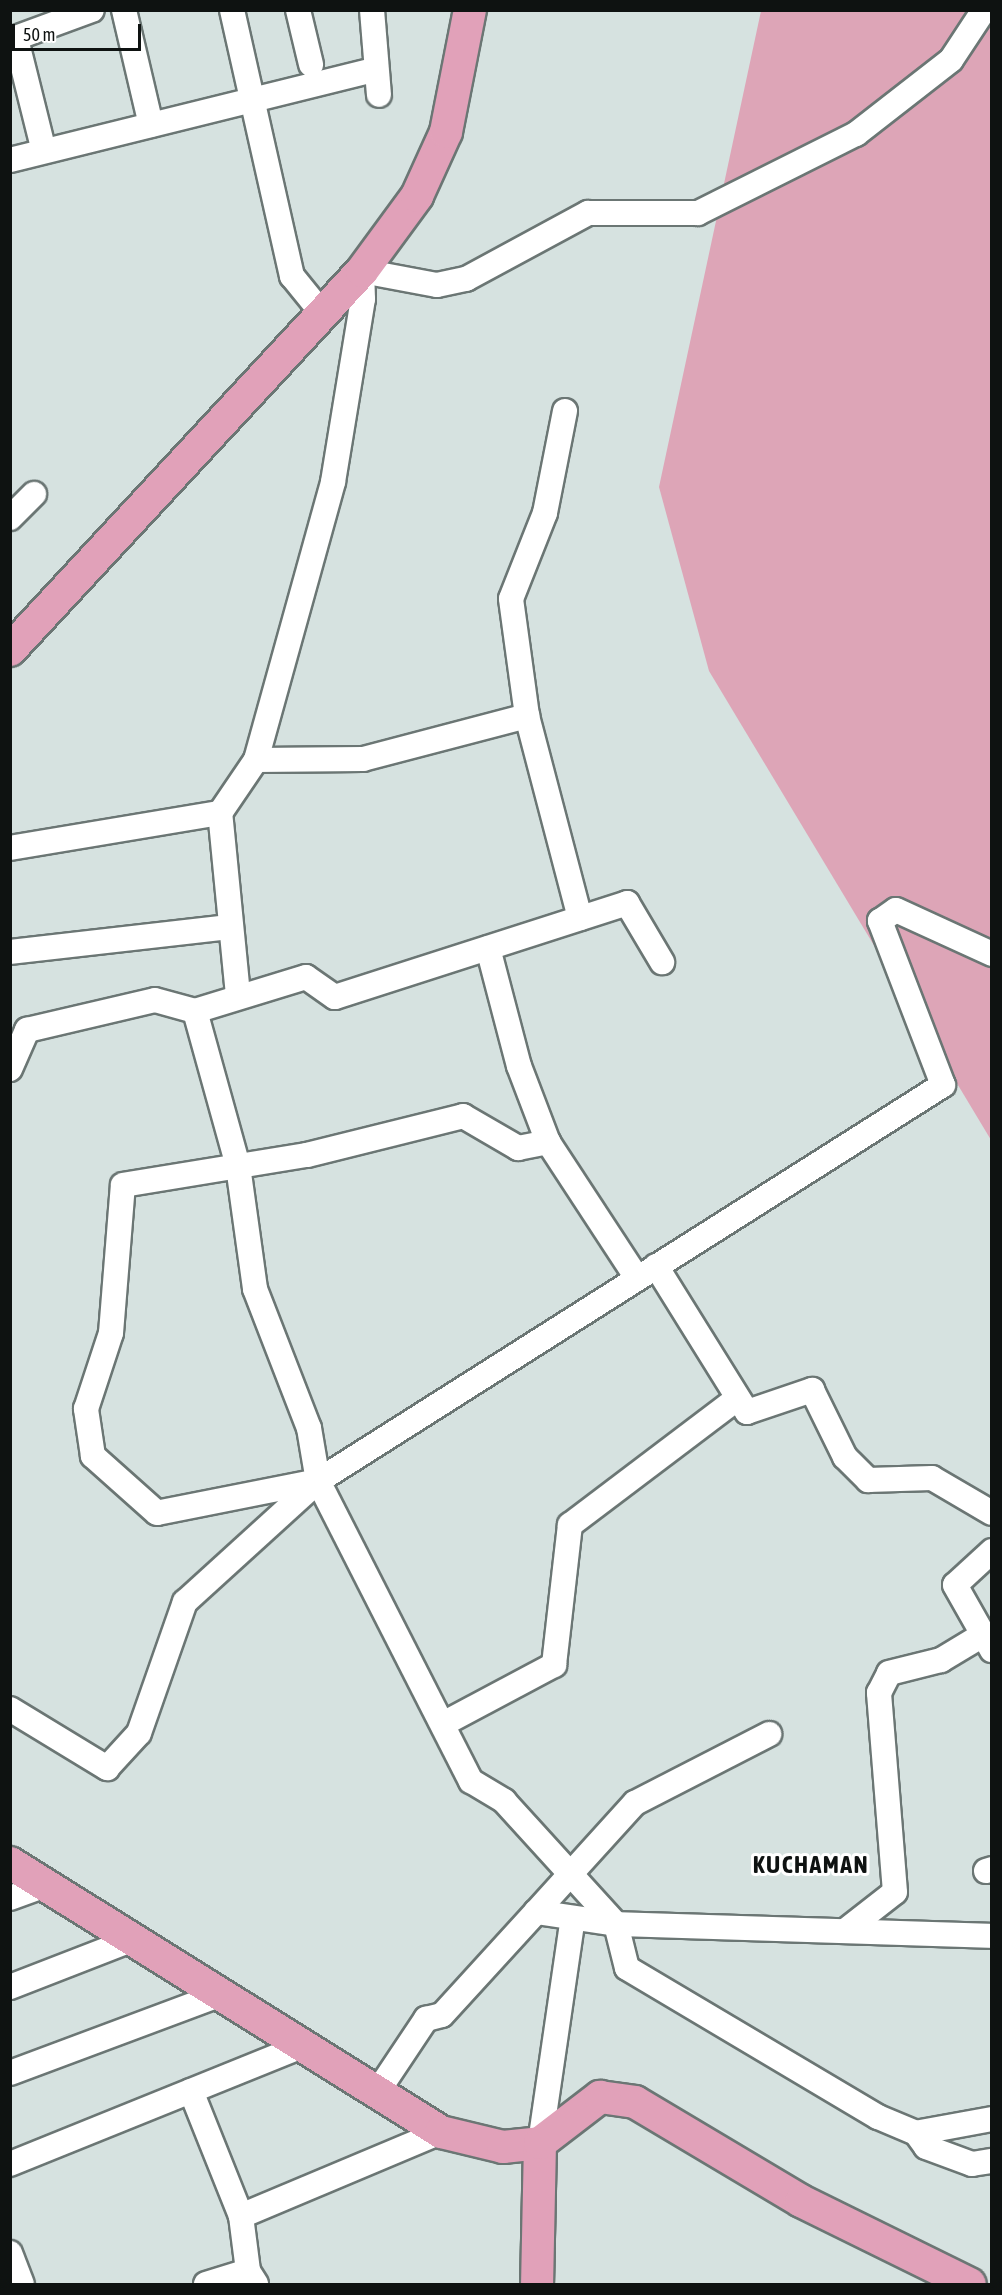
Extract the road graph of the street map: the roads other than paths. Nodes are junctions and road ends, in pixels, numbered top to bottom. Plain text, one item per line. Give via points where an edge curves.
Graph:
1 (92, 10) edge
2 (124, 10) edge
3 (232, 10) edge
4 (298, 10) edge
5 (372, 10) edge
6 (470, 10) edge
7 (984, 10) edge
8 (64, 14) edge
9 (13, 40) edge
10 (311, 64) dead end
11 (374, 70) junction
12 (379, 95) dead end
13 (252, 100) junction
14 (151, 125) junction
15 (44, 152) junction
16 (10, 160) edge
17 (362, 272) junction
18 (322, 313) junction
19 (565, 411) dead end
20 (34, 494) dead end
21 (10, 518) edge
22 (10, 650) edge
23 (527, 716) junction
24 (256, 760) junction
25 (220, 813) junction
26 (10, 848) edge
27 (580, 918) junction
28 (231, 927) junction
29 (488, 948) junction
30 (10, 952) edge
31 (992, 954) edge
32 (662, 962) dead end
33 (238, 995) junction
34 (195, 1011) junction
35 (12, 1061) edge
36 (548, 1142) junction
37 (238, 1166) junction
38 (646, 1272) junction
39 (735, 1400) junction
40 (318, 1481) junction
41 (992, 1513) edge
42 (992, 1551) edge
43 (986, 1643) edge
44 (10, 1709) edge
45 (443, 1724) junction
46 (769, 1734) dead end
47 (10, 1863) edge
48 (570, 1874) junction
49 (41, 1887) junction
50 (10, 1898) edge
51 (536, 1912) junction
52 (573, 1918) junction
53 (616, 1924) junction
54 (844, 1931) junction
55 (992, 1936) edge
56 (134, 1939) junction
57 (10, 1987) edge
58 (224, 1993) junction
59 (305, 2045) junction
60 (10, 2073) edge
61 (191, 2091) junction
62 (378, 2091) junction
63 (992, 2119) edge
64 (441, 2132) junction
65 (916, 2133) junction
66 (540, 2143) junction
67 (992, 2161) edge
68 (10, 2164) edge
69 (241, 2216) junction
70 (10, 2253) edge
71 (252, 2278) edge
72 (22, 2284) edge
73 (206, 2284) edge
74 (537, 2284) edge
75 (970, 2284) edge

1 - 8 street
2 - 14 street
3 - 13 street
4 - 10 street
5 - 11 street
6 - 17 main road via 446,132 417,196
7 - 17 street via 951,60 856,134 698,213 588,213 466,279 437,285
8 - 9 street
9 - 15 street
11 - 12 street
11 - 13 street
13 - 14 street
13 - 18 street via 292,276
14 - 15 street
15 - 16 street
17 - 18 main road
17 - 24 street via 363,298 333,482
18 - 22 main road
19 - 23 street via 545,513 511,599
20 - 21 street
23 - 24 street via 363,759
23 - 27 street
24 - 25 street
25 - 26 street
25 - 28 street
27 - 29 street
27 - 32 street via 627,903
28 - 30 street
28 - 33 street
29 - 33 street via 335,997 306,977
29 - 36 street via 519,1066
31 - 38 street via 896,910 880,921 943,1085
33 - 34 street
34 - 35 street via 155,1000 27,1030
34 - 37 street
36 - 37 street via 518,1148 463,1116 307,1155
36 - 38 street
37 - 40 street via 255,1289 309,1428
37 - 40 street via 123,1185 111,1333 86,1409 93,1456 158,1513
38 - 39 street
38 - 40 street
39 - 41 street via 747,1412 812,1390 845,1457 868,1480 932,1478
39 - 45 street via 570,1526 554,1665
40 - 44 street via 185,1602 140,1733 107,1768
40 - 45 street
42 - 43 street via 955,1585
43 - 54 street via 889,1673 879,1693 895,1892
45 - 48 street via 471,1781 504,1801
46 - 48 street via 635,1803
47 - 49 main road
48 - 51 street
48 - 53 street
49 - 50 street
49 - 56 main road
51 - 52 street
51 - 62 street via 442,2015 426,2019
52 - 53 street
52 - 66 street
53 - 54 street
53 - 65 street via 627,1968 878,2117
54 - 55 street
56 - 57 street
56 - 58 main road
58 - 59 main road
58 - 60 street
59 - 61 street
59 - 62 main road
61 - 68 street
61 - 69 street
62 - 64 main road
63 - 65 street
64 - 66 main road via 502,2147
64 - 69 street
65 - 67 street via 936,2151 972,2164
66 - 74 main road
66 - 75 main road via 600,2097 635,2103 801,2201
69 - 71 street
70 - 72 street
71 - 73 street

